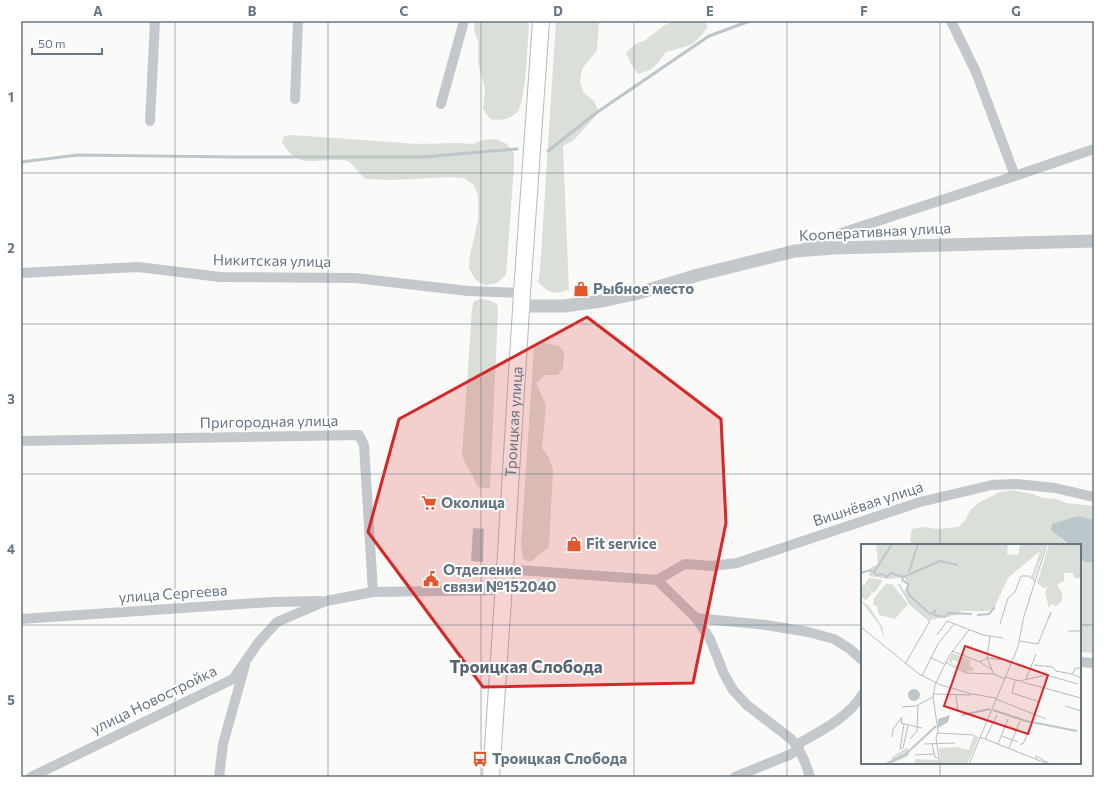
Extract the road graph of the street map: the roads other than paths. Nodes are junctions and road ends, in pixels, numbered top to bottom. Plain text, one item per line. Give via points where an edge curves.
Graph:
1 (155, 21) edge
2 (298, 21) edge
3 (464, 21) edge
4 (541, 21) edge
5 (951, 21) edge
6 (295, 99) dead end
7 (441, 104) dead end
8 (150, 121) dead end
9 (1094, 149) edge
10 (1015, 176) junction
11 (1094, 241) edge
12 (795, 251) junction
13 (21, 273) edge
14 (521, 300) junction
15 (21, 441) edge
16 (1094, 497) edge
17 (505, 568) junction
18 (657, 580) junction
19 (504, 590) junction
20 (373, 592) junction
21 (326, 600) junction
22 (696, 618) junction
23 (21, 619) edge
24 (248, 657) junction
25 (861, 659) edge
26 (1081, 662) edge
27 (1094, 663) edge
28 (861, 696) edge
29 (798, 747) junction
30 (31, 777) edge
31 (219, 777) edge
32 (491, 777) edge
33 (735, 777) edge
34 (810, 777) edge

1 - 8 street
2 - 6 street
3 - 7 street
4 - 14 main road, Троицкая улица
5 - 10 street via 976,72
9 - 10 street
10 - 12 street via 841,233
11 - 12 street, Кооперативная улица
12 - 14 street, Кооперативная улица via 602,301 564,306
13 - 14 street, Никитская улица via 138,267 220,277 355,278
14 - 17 main road, Троицкая улица
15 - 20 street, Пригородная улица via 359,435 364,445
16 - 18 street, Вишнёвая улица via 1055,488 1017,484 992,485 920,502 737,563 712,566 685,564
17 - 18 street
17 - 19 main road, Троицкая улица
18 - 22 street
19 - 20 street, улица Новостройка
19 - 32 main road, Троицкая улица
20 - 21 street, улица Новостройка
21 - 23 street, улица Сергеева
21 - 24 street, улица Новостройка via 277,622
22 - 25 street via 808,632 834,639 850,648
22 - 29 street via 710,639 724,674 734,690 747,705
24 - 30 street, улица Новостройка via 232,678
24 - 31 street via 223,744
26 - 27 street
28 - 29 street via 832,724
29 - 33 street via 789,755
29 - 34 street

